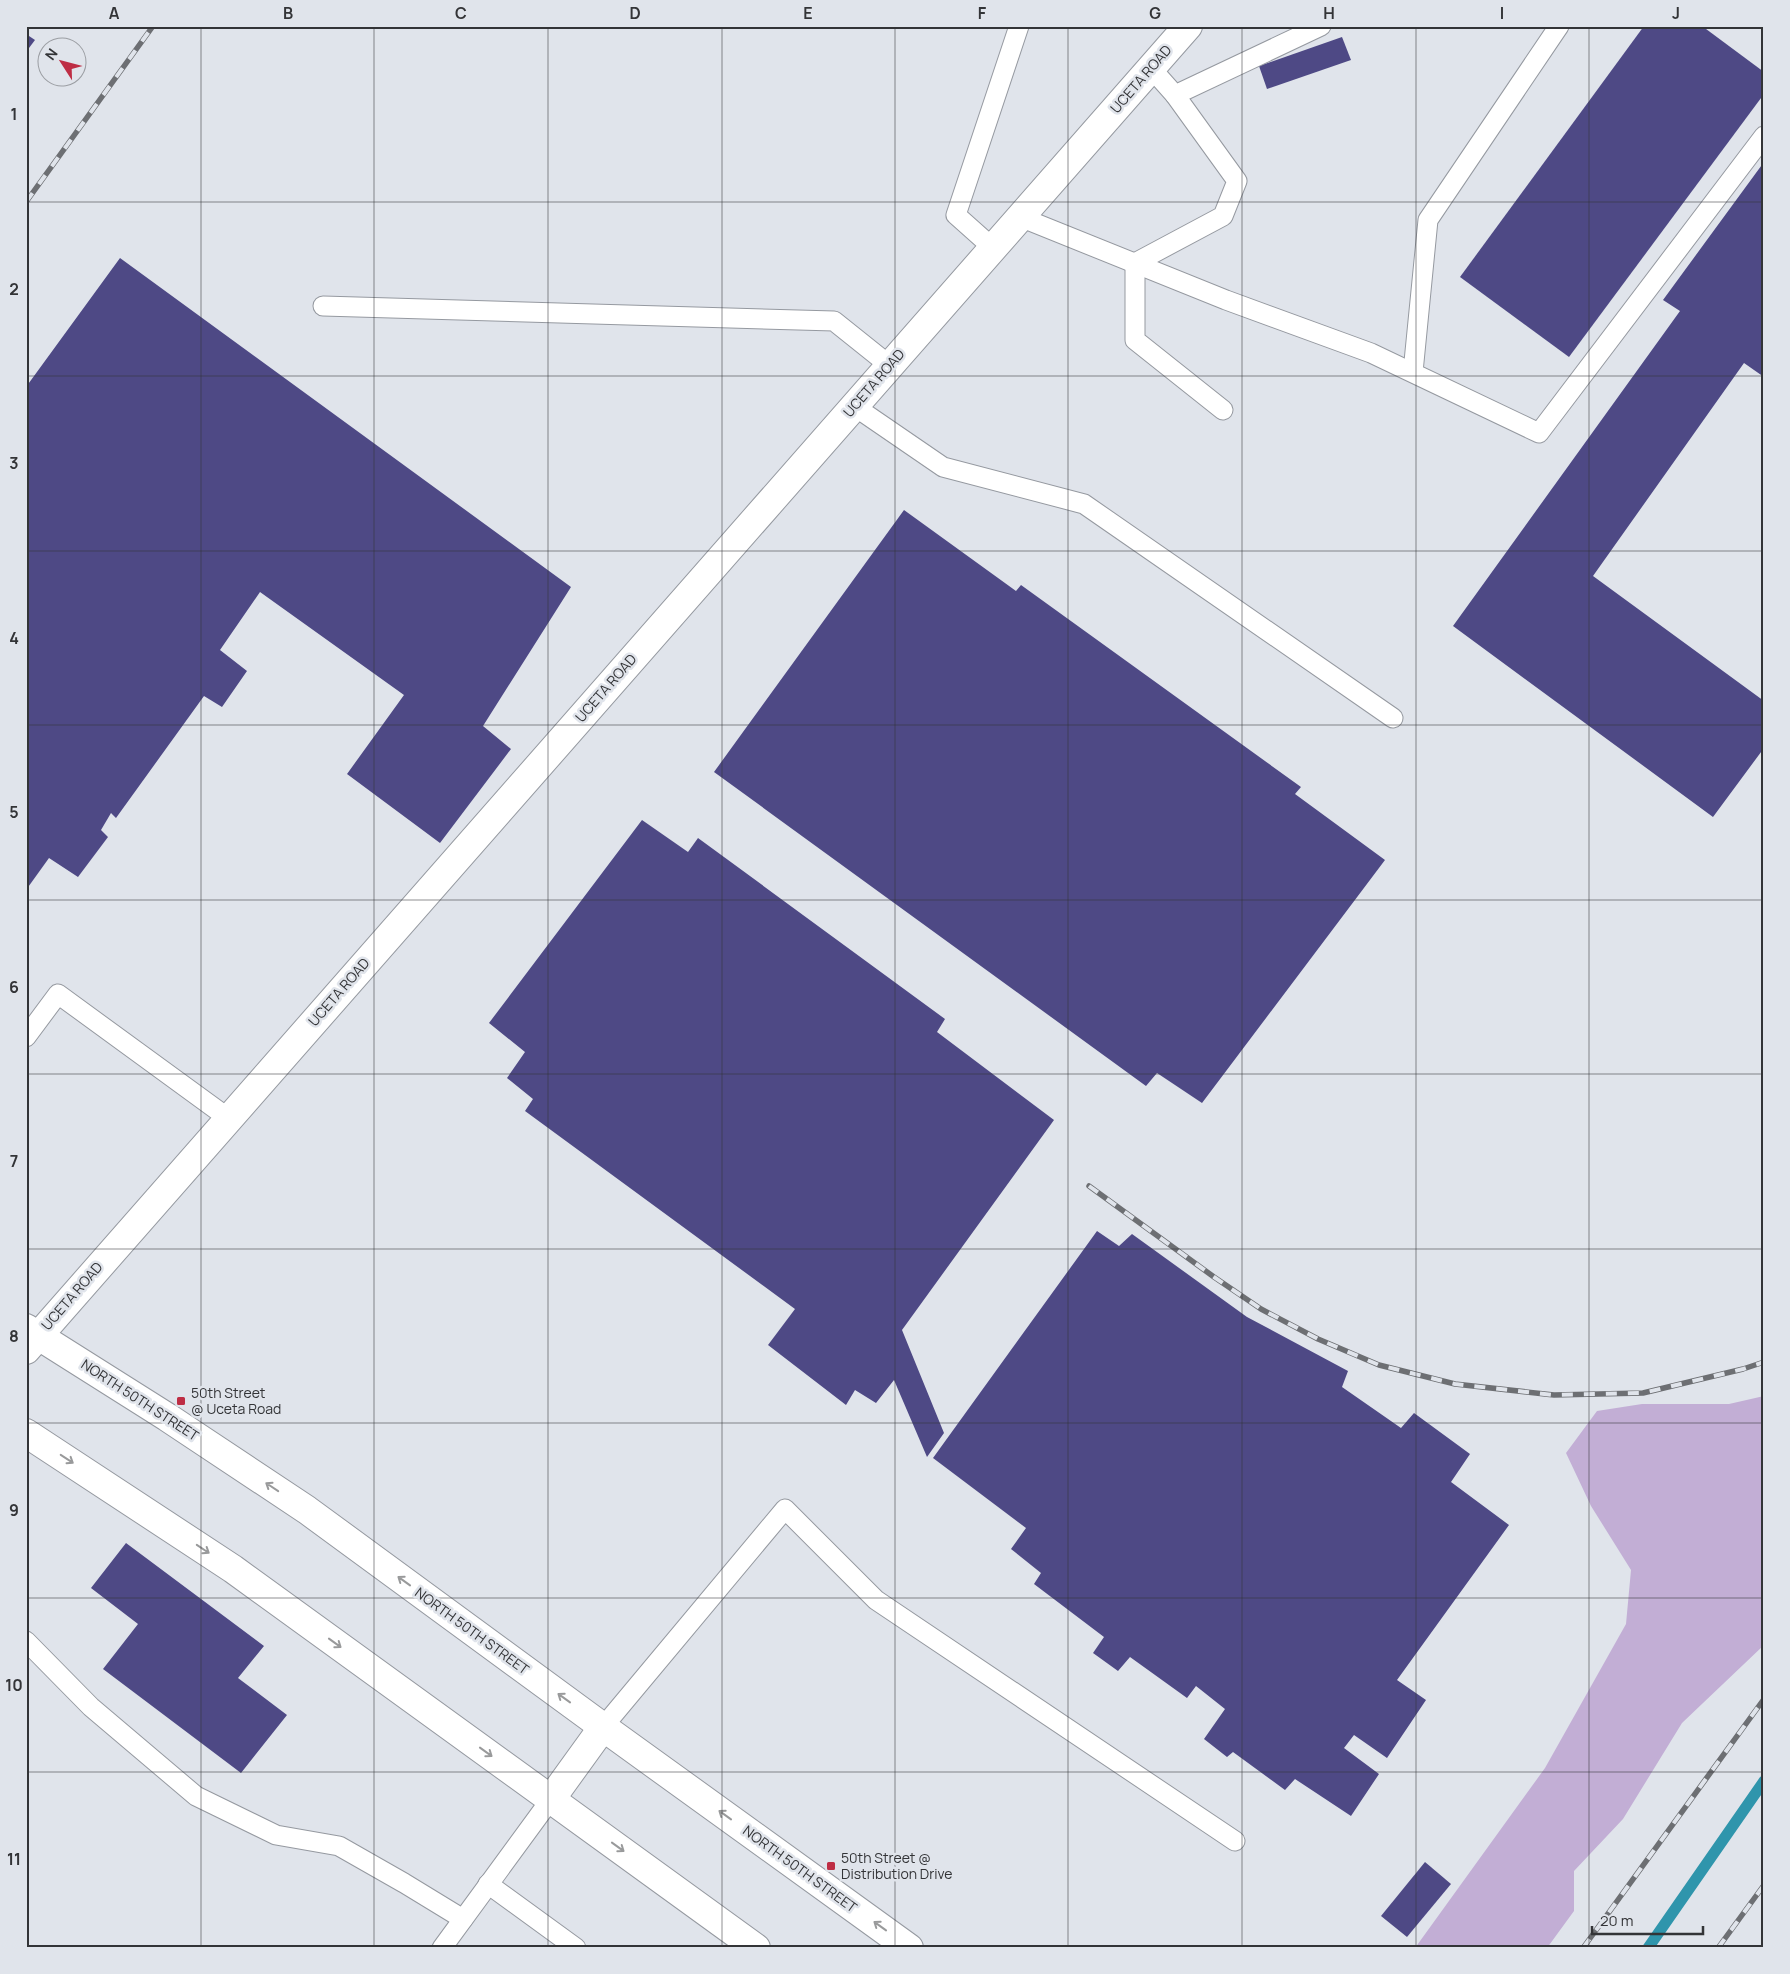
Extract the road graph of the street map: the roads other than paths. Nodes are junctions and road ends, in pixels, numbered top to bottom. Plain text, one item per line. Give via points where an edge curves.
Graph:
1 (1019, 26) edge
2 (1188, 26) edge
3 (1322, 26) edge
4 (1559, 26) edge
5 (1151, 68) junction
6 (1175, 95) junction
7 (1764, 136) edge
8 (1020, 217) junction
9 (993, 248) junction
10 (1135, 263) junction
11 (323, 306) dead end
12 (889, 366) junction
13 (1413, 372) junction
14 (854, 406) junction
15 (1223, 410) dead end
16 (1393, 718) dead end
17 (26, 1037) edge
18 (228, 1118) junction
19 (30, 1337) edge
20 (26, 1433) edge
21 (26, 1641) edge
22 (603, 1727) junction
23 (551, 1799) junction
24 (1235, 1841) dead end
25 (488, 1884) junction
26 (463, 1919) junction
27 (442, 1948) edge
28 (576, 1948) edge
29 (756, 1948) edge
30 (909, 1948) edge

1 - 9 lane via 956,215
2 - 5 main road, UCETA ROAD
3 - 6 lane
4 - 13 lane via 1428,220
5 - 6 lane
5 - 8 main road, UCETA ROAD
6 - 10 lane via 1237,181 1223,216
7 - 13 lane via 1538,433
8 - 9 main road, UCETA ROAD
8 - 10 lane
9 - 12 main road, UCETA ROAD
10 - 13 lane
10 - 15 lane via 1135,340
11 - 12 lane via 834,321
12 - 14 main road, UCETA ROAD
14 - 16 lane via 943,467 1084,504
14 - 18 main road, UCETA ROAD
17 - 18 lane via 58,994
18 - 19 main road, UCETA ROAD
22 -> 19 main road, NORTH 50TH STREET via 307,1510 167,1417
20 -> 23 main road via 233,1569
21 - 26 lane via 92,1707 196,1796 276,1835 340,1846
22 - 23 main road
22 - 24 lane via 785,1509 876,1600
30 -> 22 main road, NORTH 50TH STREET
23 - 25 lane
23 -> 29 main road
25 - 26 lane
25 - 28 lane
26 - 27 lane

